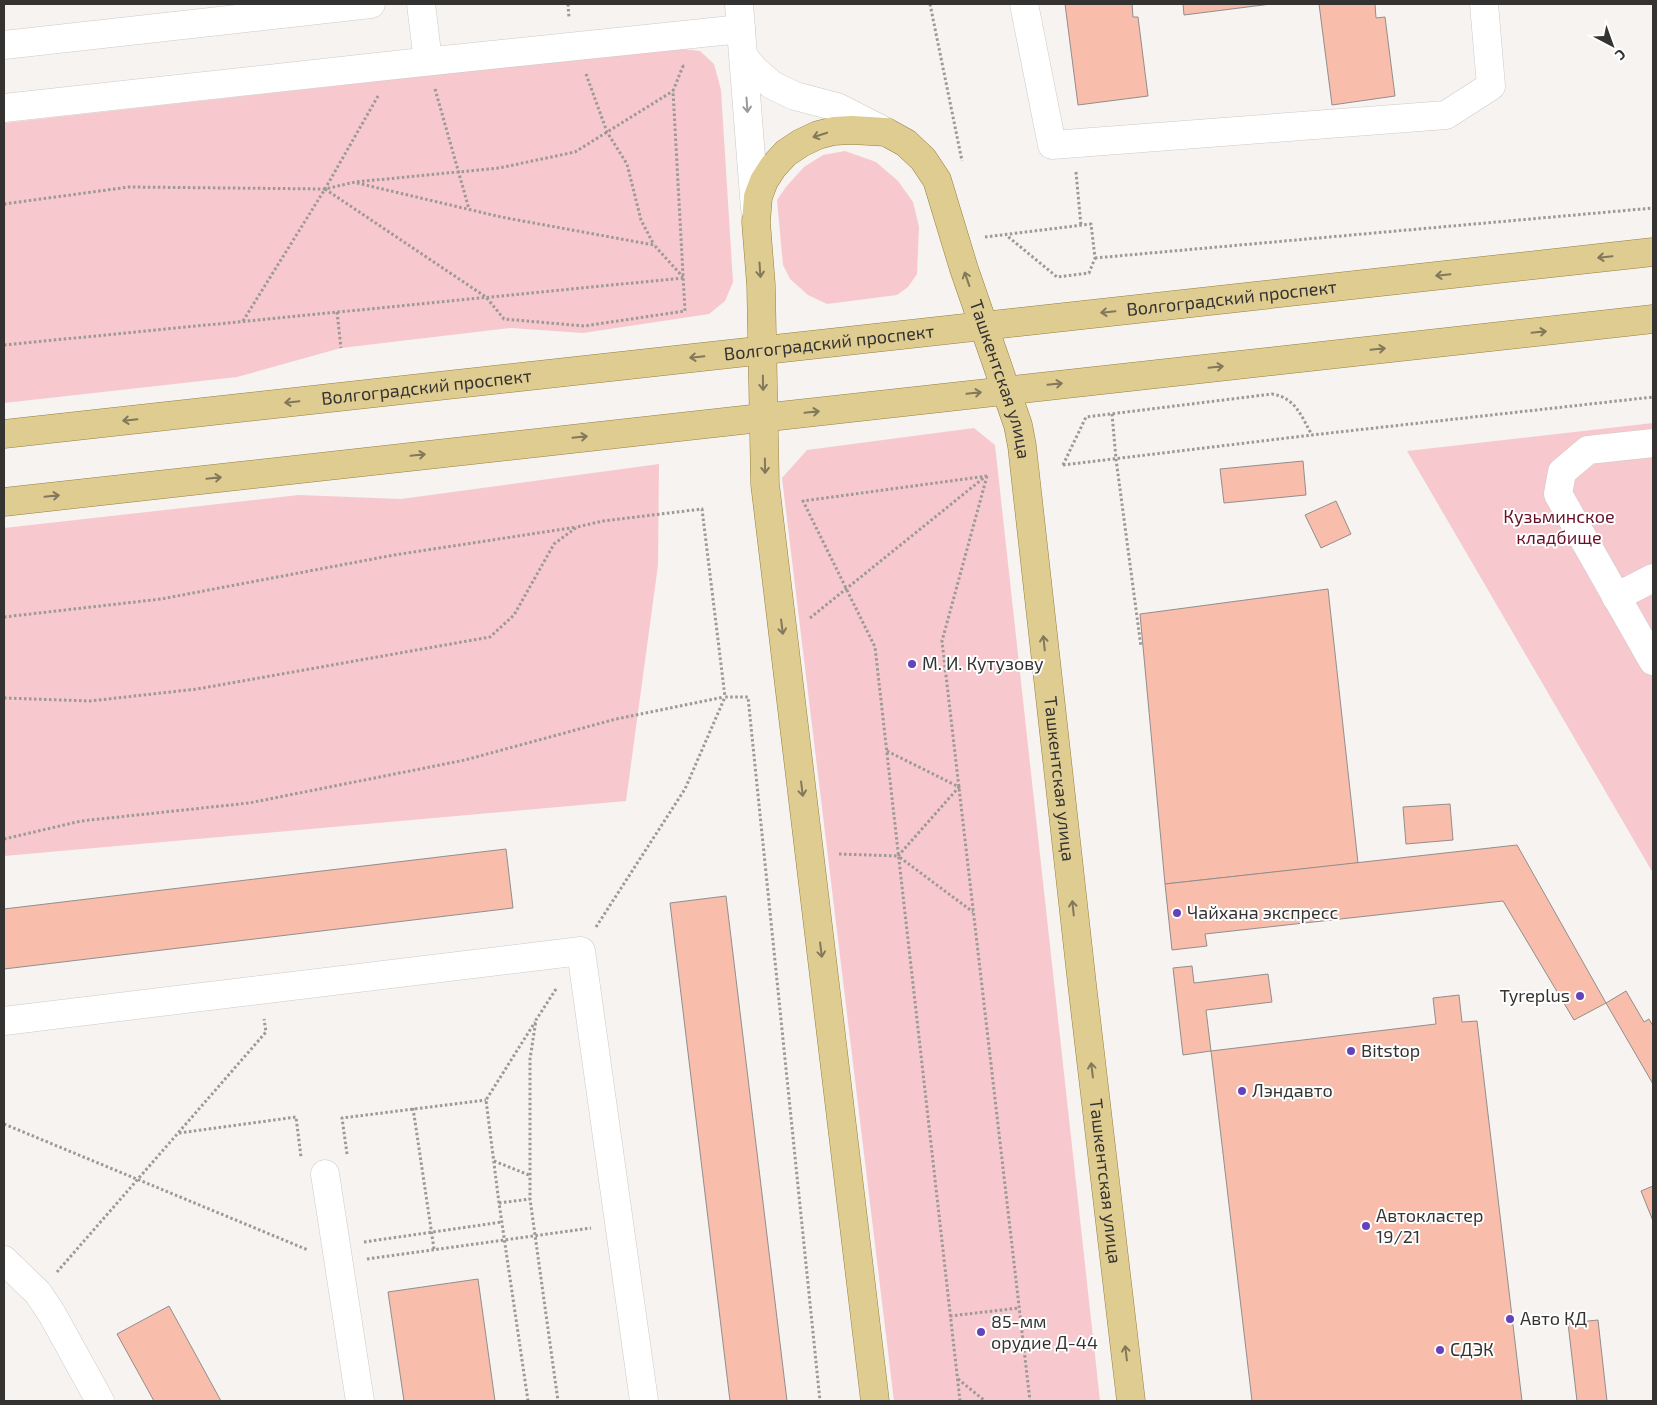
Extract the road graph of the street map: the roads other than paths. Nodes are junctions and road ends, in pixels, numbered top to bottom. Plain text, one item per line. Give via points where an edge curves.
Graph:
1 (371, 4) edge
2 (421, 4) edge
3 (1024, 4) edge
4 (1484, 4) edge
5 (740, 16) edge
6 (4, 44) edge
7 (744, 57) junction
8 (428, 61) junction
9 (4, 108) edge
10 (886, 132) junction
11 (756, 222) junction
12 (1653, 252) edge
13 (1653, 319) edge
14 (983, 325) junction
15 (762, 350) junction
16 (1006, 390) junction
17 (764, 417) junction
18 (4, 434) edge
19 (1653, 443) edge
20 (4, 502) edge
21 (1653, 578) edge
22 (1616, 598) junction
23 (1653, 661) edge
24 (4, 1021) edge
25 (325, 1174) road end
26 (4, 1260) edge
27 (100, 1401) edge
28 (360, 1401) edge
29 (644, 1401) edge
30 (875, 1401) edge
31 (1131, 1401) edge

1 - 6 street
2 - 8 street
3 - 4 street via 1052,145 1446,115 1491,86
5 - 7 street, Ташкентская улица
5 - 8 street via 575,45
7 - 10 street, Ташкентская улица via 772,85 795,96 837,107
7 -> 11 street, Ташкентская улица
8 - 9 street
10 -> 11 main road, Ташкентская улица via 834,131 818,135 786,153 764,181 758,197
14 -> 10 main road, Ташкентская улица via 937,180 906,143
11 -> 15 main road, Ташкентская улица
12 -> 14 main road, Волгоградский проспект
16 -> 13 main road
14 - 15 main road, Волгоградский проспект
14 - 16 main road, Ташкентская улица
15 -> 17 main road, Ташкентская улица
15 -> 18 main road, Волгоградский проспект
17 -> 16 main road
31 -> 16 main road, Ташкентская улица via 1022,446
20 -> 17 main road
17 -> 30 main road, Ташкентская улица via 767,498
19 - 22 street via 1588,450 1562,472 1558,494
21 - 22 street
22 - 23 street
24 - 29 street via 581,951
25 - 28 street via 345,1250
26 - 27 street via 38,1293

